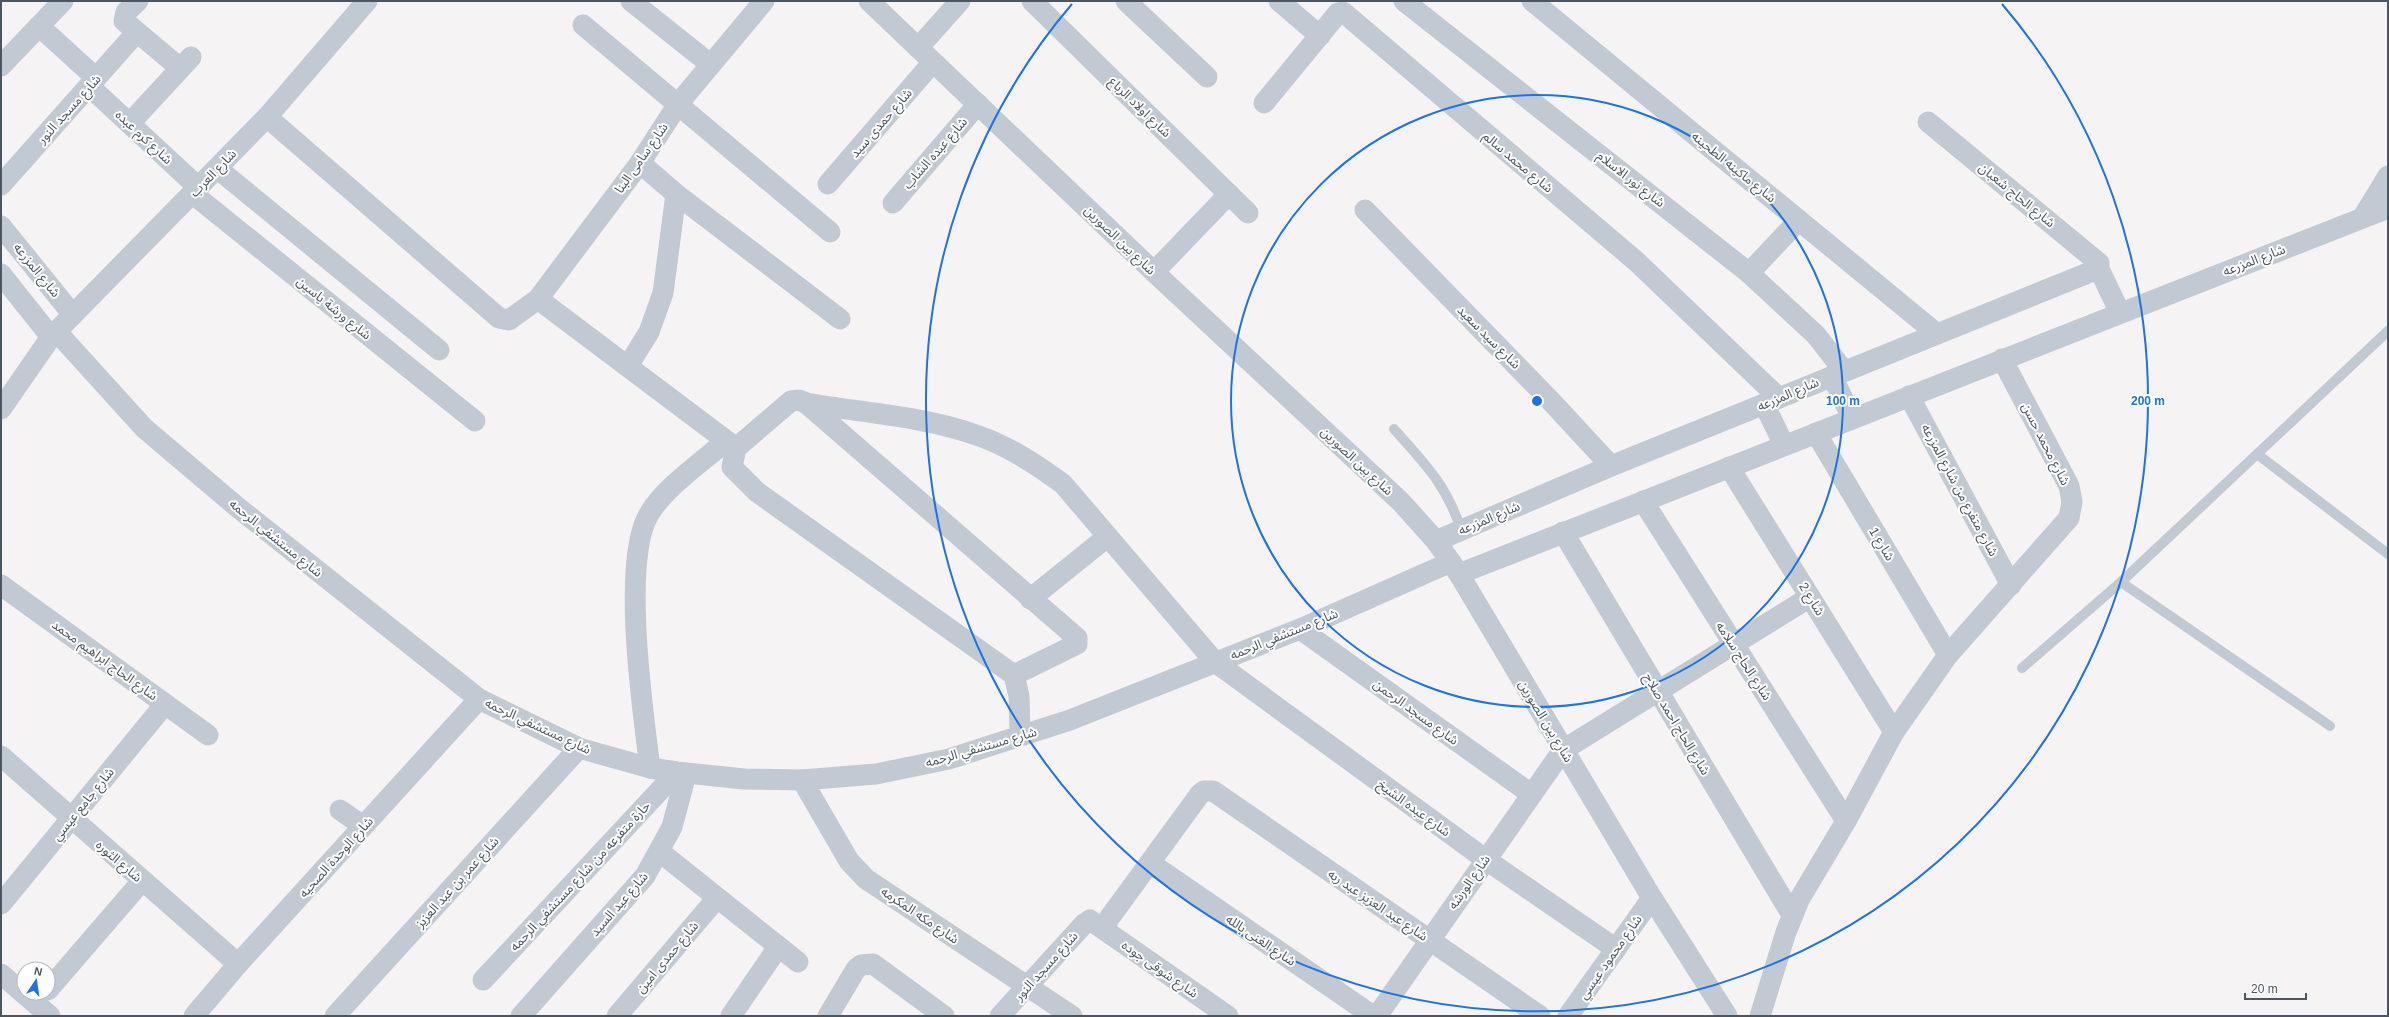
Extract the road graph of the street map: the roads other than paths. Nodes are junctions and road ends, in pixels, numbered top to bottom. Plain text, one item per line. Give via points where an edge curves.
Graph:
1 (138, 1) edge
2 (367, 1) edge
3 (631, 1) edge
4 (764, 1) edge
5 (869, 1) edge
6 (960, 1) edge
7 (1032, 1) edge
8 (1126, 1) edge
9 (1279, 1) edge
10 (1404, 1) edge
11 (1532, 1) edge
12 (48, 10) edge
13 (583, 25) dead end
14 (136, 33) junction
15 (1320, 36) junction
16 (918, 48) junction
17 (933, 62) junction
18 (710, 64) junction
19 (1, 66) edge
20 (1207, 77) dead end
21 (92, 82) junction
22 (1264, 103) dead end
23 (678, 104) junction
24 (978, 104) junction
25 (267, 117) junction
26 (1928, 122) dead end
27 (130, 123) junction
28 (640, 163) junction
29 (218, 169) junction
30 (2388, 176) edge
31 (828, 184) dead end
32 (1, 185) edge
33 (196, 191) junction
34 (676, 194) junction
35 (1229, 194) junction
36 (893, 203) dead end
37 (2388, 208) edge
38 (1365, 210) dead end
39 (1248, 213) dead end
40 (2364, 217) junction
41 (1799, 220) junction
42 (1, 226) edge
43 (830, 232) dead end
44 (2099, 271) junction
45 (1154, 272) junction
46 (1749, 273) junction
47 (1, 274) edge
48 (538, 299) junction
49 (2120, 312) junction
50 (73, 315) junction
51 (840, 319) dead end
52 (2388, 331) edge
53 (1936, 333) junction
54 (54, 334) junction
55 (438, 350) dead end
56 (2002, 359) junction
57 (628, 366) junction
58 (1838, 373) junction
59 (1909, 396) junction
60 (1772, 401) junction
61 (806, 404) junction
62 (1, 409) edge
63 (1852, 418) junction
64 (475, 421) dead end
65 (1394, 429) dead end
66 (1816, 433) junction
67 (731, 445) junction
68 (1784, 445) junction
69 (2257, 454) junction
70 (1611, 466) junction
71 (1730, 467) junction
72 (1643, 501) junction
73 (1461, 530) junction
74 (1563, 532) junction
75 (1107, 537) junction
76 (1436, 541) junction
77 (2388, 554) edge
78 (1455, 568) junction
79 (2121, 582) junction
80 (1, 585) edge
81 (2011, 585) junction
82 (1810, 597) junction
83 (1030, 599) junction
84 (1300, 629) junction
85 (1733, 645) junction
86 (1948, 655) junction
87 (1215, 662) junction
88 (2022, 668) dead end
89 (1014, 675) junction
90 (1658, 691) junction
91 (479, 699) junction
92 (165, 704) junction
93 (2330, 726) dead end
94 (1894, 732) junction
95 (208, 735) dead end
96 (1020, 735) junction
97 (579, 748) junction
98 (1563, 750) junction
99 (1, 756) edge
100 (650, 768) junction
101 (682, 773) junction
102 (802, 780) junction
103 (1531, 794) junction
104 (340, 810) dead end
105 (71, 819) junction
106 (1846, 821) junction
107 (363, 826) junction
108 (660, 852) junction
109 (1484, 859) junction
110 (1150, 863) junction
111 (142, 881) junction
112 (717, 898) junction
113 (1652, 898) junction
114 (1, 904) edge
115 (1792, 915) junction
116 (1097, 925) junction
117 (1429, 940) junction
118 (778, 947) junction
119 (1616, 949) junction
120 (798, 962) dead end
121 (238, 964) junction
122 (1, 974) edge
123 (483, 980) dead end
124 (16, 983) edge
125 (56, 987) edge
126 (1027, 987) junction
127 (194, 1016) edge
128 (336, 1016) edge
129 (521, 1016) edge
130 (618, 1016) edge
131 (731, 1016) edge
132 (828, 1016) edge
133 (944, 1016) edge
134 (1000, 1016) edge
135 (1072, 1016) edge
136 (1228, 1016) edge
137 (1373, 1016) edge
138 (1377, 1016) edge
139 (1540, 1016) edge
140 (1568, 1016) edge
141 (1727, 1016) edge
142 (1760, 1016) edge

1 - 14 street via 124,16 126,24
2 - 25 street, شارع العرب
3 - 18 street
4 - 18 street, شارع سامى البنا
5 - 16 street, شارع بين الصورين
6 - 16 street
7 - 35 street, شارع اولاد الرباع
8 - 20 street
9 - 15 street
10 - 46 street, شارع نور الاسلام
11 - 41 street, شارع ماكينه الطحينه
12 - 19 street
12 - 21 street, شارع كرم عبده
13 - 23 street
14 - 21 street, شارع مسجد النور
14 - 27 street via 186,63
15 - 22 street, شارع محمد سالم
15 - 60 street, شارع محمد سالم via 1338,13 1342,12 1637,262
16 - 17 street, شارع بين الصورين
17 - 24 street, شارع بين الصورين
17 - 31 street, شارع حمدى سيد
18 - 23 street, شارع سامى البنا
21 - 27 street, شارع كرم عبده
21 - 32 street, شارع مسجد النور
23 - 28 street, شارع سامى البنا
23 - 43 street
24 - 36 street, شارع عبده الشاب
24 - 45 street, شارع بين الصورين
25 - 29 street, شارع العرب
25 - 48 street, شارع سامى البنا via 499,318 509,320
26 - 44 street, شارع الحاج شعبان via 2099,262
27 - 33 street, شارع كرم عبده
28 - 34 street
28 - 48 street, شارع سامى البنا
29 - 33 street, شارع العرب
29 - 55 street
30 - 40 street
33 - 50 street, شارع العرب
33 - 64 street, شارع ورشة ياسين
34 - 51 street
34 - 57 street via 663,293 649,332
35 - 39 street, شارع اولاد الرباع
35 - 45 street
37 - 40 street, شارع المزرعه
38 - 70 street, شارع سيد سعيد via 1550,399
40 - 49 street, شارع المزرعه
41 - 46 street
41 - 53 street, شارع ماكينه الطحينه
42 - 50 street, شارع المزرعه
44 - 49 street
44 - 53 street, شارع المزرعه via 2093,271
45 - 76 street, شارع بين الصورين via 1401,502
46 - 58 street, شارع نور الاسلام via 1816,335
47 - 54 street, شارع مستشفي الرحمه
48 - 57 street
49 - 56 street, شارع المزرعه
50 - 54 street, شارع العرب
52 - 69 lane
53 - 58 street, شارع المزرعه
54 - 62 street, شارع العرب
54 - 91 street, شارع مستشفي الرحمه via 144,428 255,521
56 - 59 street, شارع المزرعه
56 - 81 street, شارع محمد حسن via 2070,486 2072,502 2069,518 2060,531
57 - 67 street
58 - 60 street, شارع المزرعه
58 - 63 street, شارع نور الاسلام
59 - 63 street, شارع المزرعه
59 - 81 street, شارع متفرع من شارع المزرعه
60 - 68 street
60 - 70 street, شارع المزرعه
61 - 67 street, شارع عبده الشيخ via 799,400 791,401
61 - 75 street, شارع عبده الشيخ via 947,426 980,436 1037,465 1063,484
61 - 83 street
63 - 66 street, شارع المزرعه
65 - 73 lane via 1439,480 1451,502
66 - 68 street, شارع المزرعه
66 - 86 street, شارع 1
67 - 89 street via 732,467 757,492
67 - 100 street via 663,496 648,515 637,547 636,614 640,690
68 - 71 street, شارع المزرعه
69 - 77 lane
69 - 79 lane
70 - 73 street, شارع المزرعه
71 - 72 street, شارع المزرعه
71 - 82 street, شارع 2
72 - 74 street, شارع المزرعه
72 - 85 street, شارع الحاج سلامه
73 - 76 street, شارع المزرعه
74 - 78 street, شارع المزرعه
74 - 90 street, شارع الحاج احمد صلاح
75 - 83 street
75 - 87 street, شارع عبده الشيخ
76 - 78 street, شارع بين الصورين
78 - 84 street, شارع مستشفي الرحمه
78 - 98 street, شارع بين الصورين
79 - 88 lane
79 - 93 lane
80 - 92 street, شارع الحاج ابراهيم محمد
81 - 86 street, شارع محمد حسن
82 - 85 street
82 - 94 street, شارع 2
83 - 89 street via 1078,640 1077,644
84 - 87 street, شارع مستشفي الرحمه
84 - 103 street, شارع مسجد الرحمن
85 - 90 street
85 - 106 street, شارع الحاج سلامه
86 - 94 street, شارع محمد حسن
87 - 96 street, شارع مستشفي الرحمه via 1070,720
87 - 109 street, شارع عبده الشيخ
89 - 96 street via 1019,696
90 - 98 street
90 - 115 street, شارع الحاج احمد صلاح
91 - 97 street, شارع مستشفي الرحمه
91 - 107 street, شارع الوحدة الصحيه
92 - 95 street, شارع الحاج ابراهيم محمد
92 - 105 street, شارع جامع عيسي
94 - 106 street, شارع محمد حسن
96 - 102 street, شارع مستشفي الرحمه via 949,759 876,774
97 - 100 street, شارع مستشفي الرحمه
97 - 128 street, شارع عمر بن عبد العزيز
98 - 103 street, شارع الورشه
98 - 113 street, شارع بين الصورين
99 - 105 street, شارع الثوره
100 - 101 street, شارع مستشفي الرحمه
101 - 102 street, شارع مستشفي الرحمه via 744,779
101 - 108 street, شارع عيد السيد via 672,827
101 - 123 street, حارة متفرعه من شارع مستشفي الرحمه
102 - 126 street, شارع مكه المكرمه via 857,870 876,886
103 - 109 street, شارع الورشه
104 - 107 street
105 - 111 street, شارع الثوره
105 - 114 street, شارع جامع عيسي
106 - 115 street, شارع محمد حسن
107 - 121 street, شارع الوحدة الصحيه
108 - 112 street
108 - 129 street, شارع عيد السيد via 645,876
109 - 117 street, شارع الورشه
109 - 119 street, شارع عبده الشيخ
110 - 116 street
110 - 117 street, شارع عبد العزيز عبد ربه via 1200,794 1209,790
110 - 137 street, شارع الغنى بالله
111 - 121 street, شارع الثوره
111 - 125 street
112 - 118 street
112 - 130 street, شارع حمدى امين
113 - 119 street, شارع محمود عيسي
113 - 141 street, شارع بين الصورين
115 - 142 street, شارع محمد حسن
116 - 126 street, شارع مسجد النور via 1086,921
116 - 136 street, شارع شوقى جوده
117 - 138 street, شارع الورشه
117 - 139 street, شارع عبد العزيز عبد ربه
118 - 120 street
118 - 131 street
119 - 140 street, شارع محمود عيسي
121 - 127 street, شارع الوحدة الصحيه
122 - 124 street
126 - 134 street, شارع مسجد النور
126 - 135 street, شارع مكه المكرمه
132 - 133 street via 856,969 861,965 873,964

